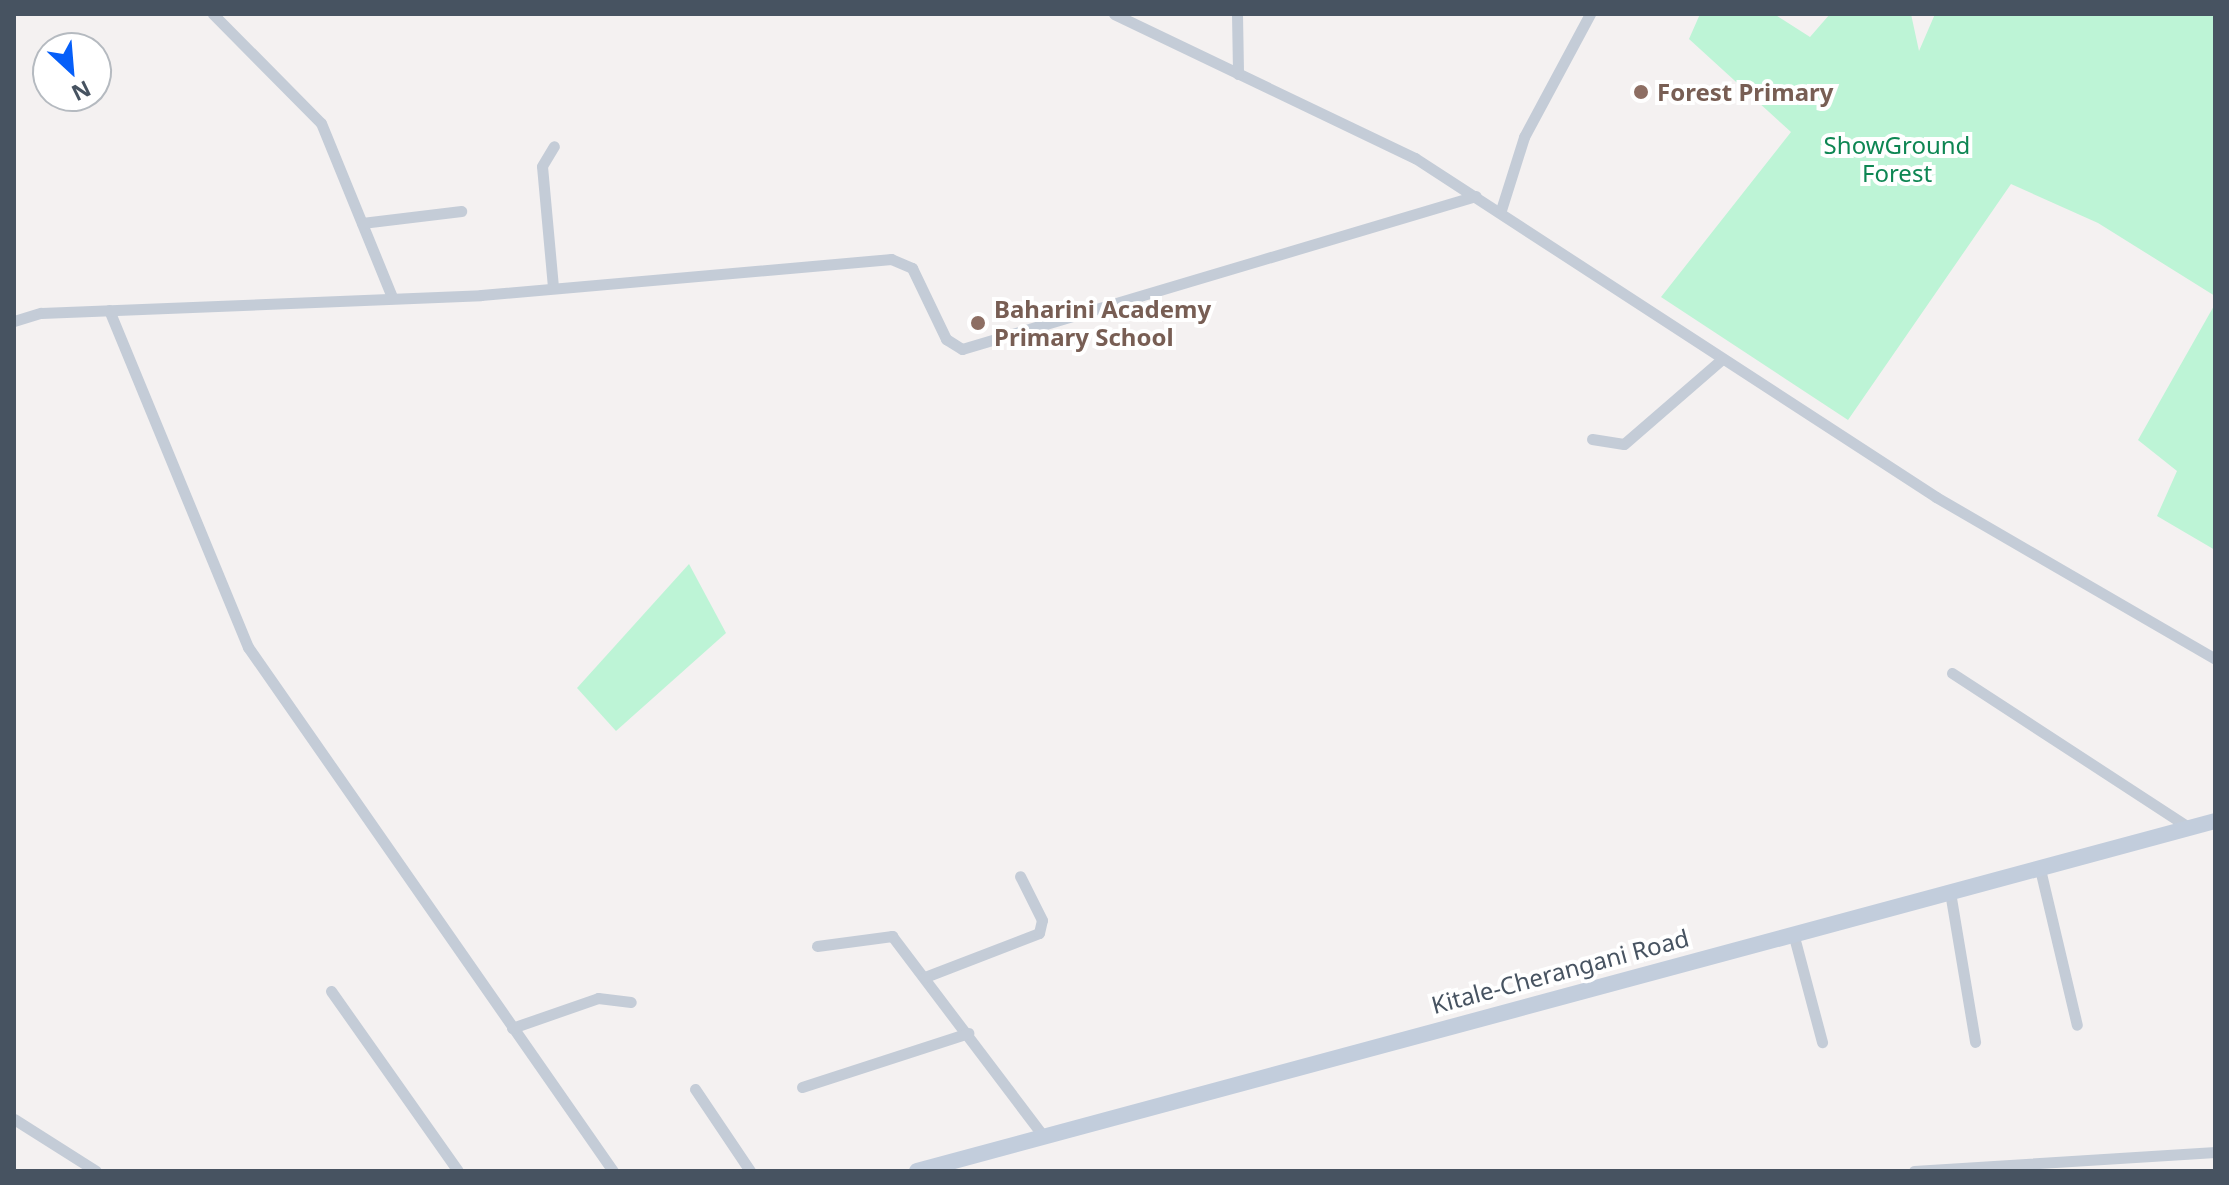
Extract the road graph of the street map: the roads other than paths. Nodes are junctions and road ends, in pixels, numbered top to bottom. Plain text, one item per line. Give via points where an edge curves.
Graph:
1 (213, 14) edge
2 (1114, 14) edge
3 (1237, 14) edge
4 (1590, 14) edge
5 (1238, 74) junction
6 (554, 146) dead end
7 (1476, 196) junction
8 (1501, 210) junction
9 (461, 211) dead end
10 (362, 223) junction
11 (553, 287) junction
12 (392, 297) junction
13 (109, 310) junction
14 (14, 321) edge
15 (1722, 359) junction
16 (1592, 439) dead end
17 (2215, 659) edge
18 (1952, 673) dead end
19 (2215, 821) edge
20 (2190, 828) junction
21 (2040, 869) junction
22 (1020, 876) dead end
23 (1950, 892) junction
24 (1793, 933) junction
25 (817, 946) dead end
26 (925, 977) junction
27 (331, 991) dead end
28 (631, 1002) dead end
29 (2077, 1025) dead end
30 (512, 1028) junction
31 (968, 1033) junction
32 (1822, 1042) dead end
33 (1975, 1042) dead end
34 (802, 1087) dead end
35 (695, 1089) dead end
36 (14, 1119) edge
37 (1044, 1137) junction
38 (2215, 1152) edge
39 (96, 1171) edge
40 (458, 1171) edge
41 (613, 1171) edge
42 (750, 1171) edge
43 (917, 1171) edge
44 (1914, 1171) edge
45 (1927, 1171) edge

1 - 10 street via 321,123
2 - 5 street
3 - 5 street
4 - 8 street via 1524,137
5 - 7 street via 1380,138
6 - 11 street via 542,166
7 - 8 street
7 - 11 street via 962,349 950,345 912,268 900,259
8 - 15 street
9 - 10 street
10 - 12 street
11 - 12 street
12 - 13 street
13 - 14 street
13 - 30 street via 248,647
15 - 16 street via 1624,444
15 - 17 street via 1948,504
18 - 20 street
19 - 20 main road, Kitale-Cherangani Road
20 - 21 main road, Kitale-Cherangani Road
21 - 23 main road, Kitale-Cherangani Road
21 - 29 street
22 - 26 street via 1042,920 1039,933
23 - 24 main road, Kitale-Cherangani Road
23 - 33 street
24 - 32 street
24 - 37 main road, Kitale-Cherangani Road
25 - 26 street via 888,934
26 - 31 street
27 - 40 street
28 - 30 street via 598,998
30 - 41 street
31 - 34 street
31 - 37 street
35 - 42 street
36 - 39 street
37 - 43 main road, Kitale-Cherangani Road
38 - 45 street
44 - 45 street

